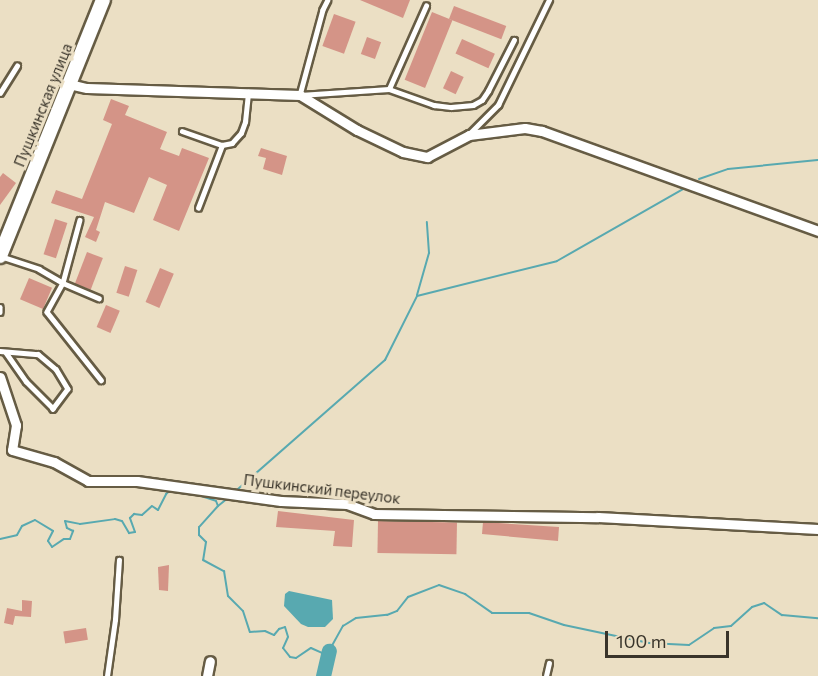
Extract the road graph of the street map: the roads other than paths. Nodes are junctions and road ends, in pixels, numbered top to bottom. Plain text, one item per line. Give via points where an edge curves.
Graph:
1 (103, 0) edge
2 (328, 0) edge
3 (549, 0) edge
4 (426, 6) dead end
5 (514, 40) dead end
6 (17, 66) dead end
7 (69, 84) junction
8 (389, 89) junction
9 (248, 92) junction
10 (0, 93) edge
11 (300, 95) junction
12 (182, 131) dead end
13 (469, 135) junction
14 (222, 145) junction
15 (198, 208) dead end
16 (80, 220) dead end
17 (818, 231) edge
18 (0, 256) edge
19 (63, 283) junction
20 (99, 298) dead end
21 (0, 307) edge
22 (0, 312) edge
23 (3, 352) edge
24 (0, 377) edge
25 (101, 380) dead end
26 (818, 529) edge
27 (119, 560) dead end
28 (210, 661) dead end
29 (549, 663) dead end
30 (106, 676) edge
31 (207, 676) edge
32 (546, 676) edge

1 - 7 street, Пушкинская улица
2 - 11 lane
3 - 13 lane via 498,105
4 - 8 lane
5 - 8 lane via 489,91 473,105 434,105
6 - 10 lane
7 - 9 street via 87,88
7 - 18 street, Пушкинская улица
8 - 11 lane
9 - 11 street
9 - 14 lane via 241,133
11 - 13 street via 357,130 417,156 428,157
12 - 14 lane
13 - 17 street via 525,128 542,131
14 - 15 lane
16 - 19 lane
18 - 19 lane via 39,269
19 - 20 lane
19 - 25 lane via 47,312
21 - 22 lane
23 - 23 lane via 38,354 56,369 68,389 54,409
24 - 26 street, Пушкинский переулок via 16,425 12,450 54,462 88,481 136,481 282,501 347,504 374,514 598,517
27 - 30 lane
28 - 31 street
29 - 32 lane

